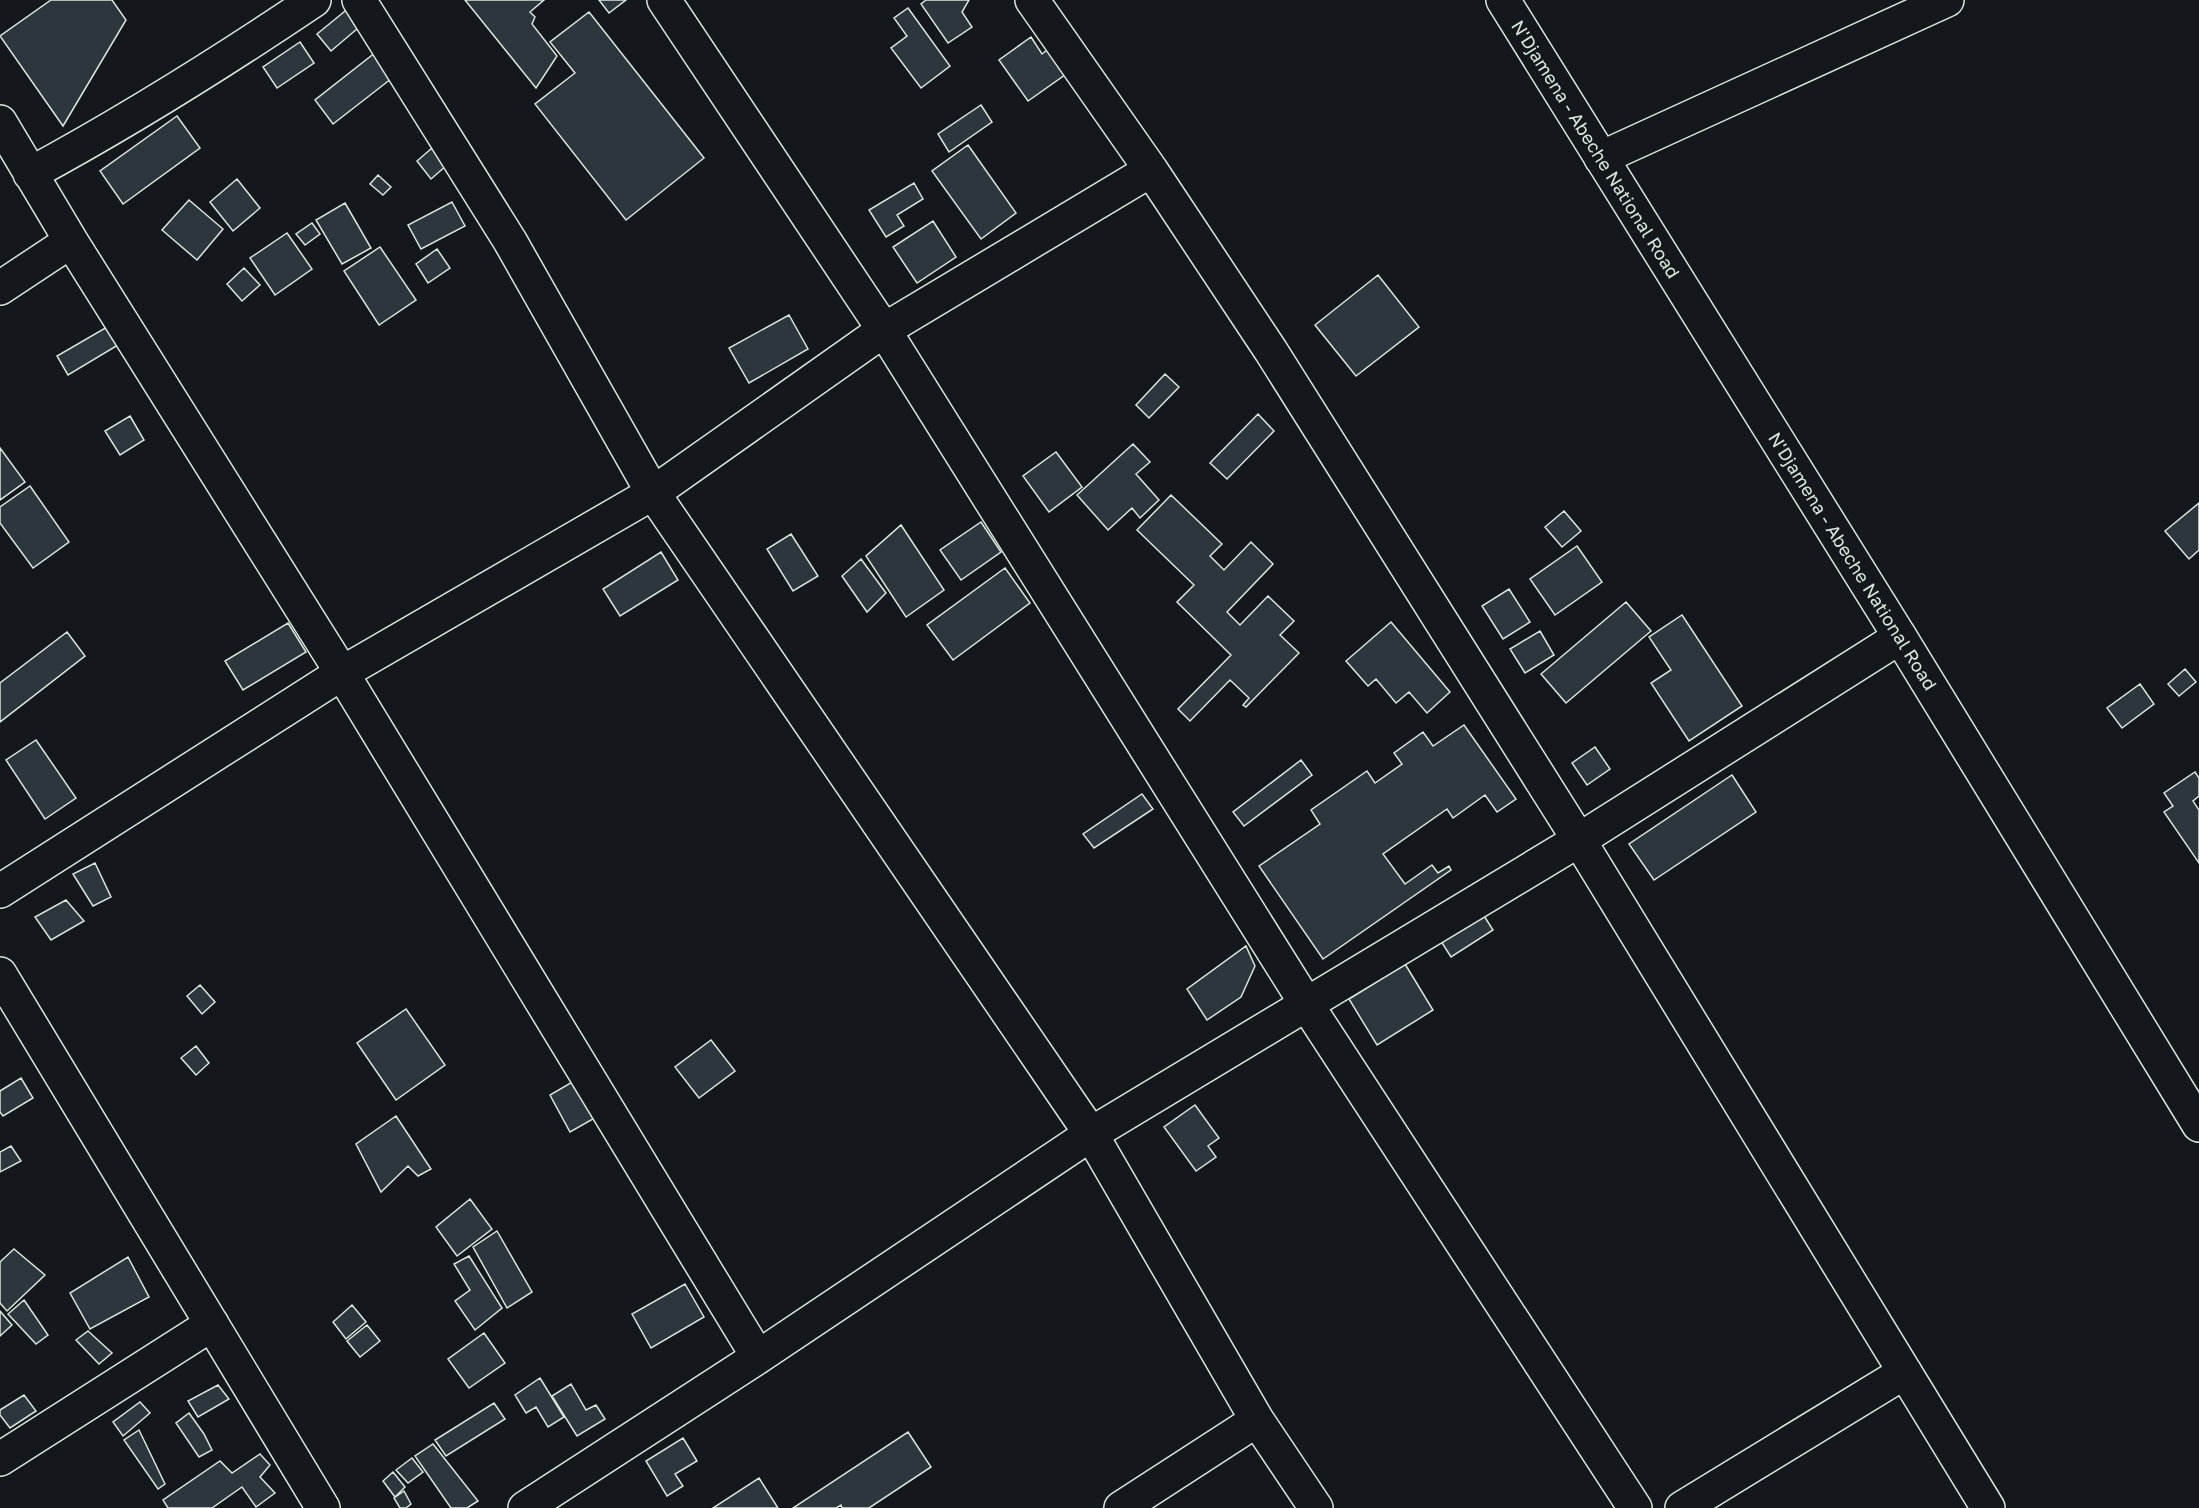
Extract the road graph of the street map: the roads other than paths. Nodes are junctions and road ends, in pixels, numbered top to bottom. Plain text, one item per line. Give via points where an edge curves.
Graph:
1 (314, 0) edge
2 (359, 0) edge
3 (664, 0) edge
4 (1032, 0) edge
5 (1503, 0) edge
6 (1940, 2) edge
7 (0, 122) edge
8 (1601, 158) junction
9 (1151, 170) junction
10 (30, 174) junction
11 (71, 241) junction
12 (0, 288) edge
13 (884, 330) junction
14 (653, 493) junction
15 (1900, 637) junction
16 (342, 674) junction
17 (1579, 840) junction
18 (0, 891) edge
19 (0, 974) edge
20 (1307, 1005) junction
21 (2199, 1125) edge
22 (1091, 1134) junction
23 (212, 1324) junction
24 (758, 1357) junction
25 (1905, 1372) junction
26 (1257, 1420) junction
27 (0, 1459) edge
28 (322, 1508) edge
29 (525, 1508) edge
30 (1120, 1508) edge
31 (1316, 1508) edge
32 (1635, 1508) edge
33 (1682, 1508) edge
34 (1988, 1508) edge

1 - 10 main road via 218,64
2 - 14 main road via 510,241
3 - 13 main road
4 - 9 main road
5 - 8 main road, N'Djamena - Abeche National Road
6 - 8 main road
7 - 10 main road
8 - 15 main road, N'Djamena - Abeche National Road
9 - 13 main road
9 - 17 main road via 1271,351
10 - 11 main road
11 - 12 main road
11 - 16 main road
13 - 14 main road
13 - 20 main road
14 - 16 main road
14 - 22 main road
15 - 17 main road
15 - 21 main road, N'Djamena - Abeche National Road
16 - 18 main road
16 - 24 main road
17 - 20 main road
17 - 25 main road
19 - 23 main road
20 - 22 main road
20 - 32 main road
22 - 24 main road
22 - 26 main road
23 - 27 main road
23 - 28 main road
24 - 29 main road
25 - 33 main road
25 - 34 main road
26 - 30 main road
26 - 31 main road

